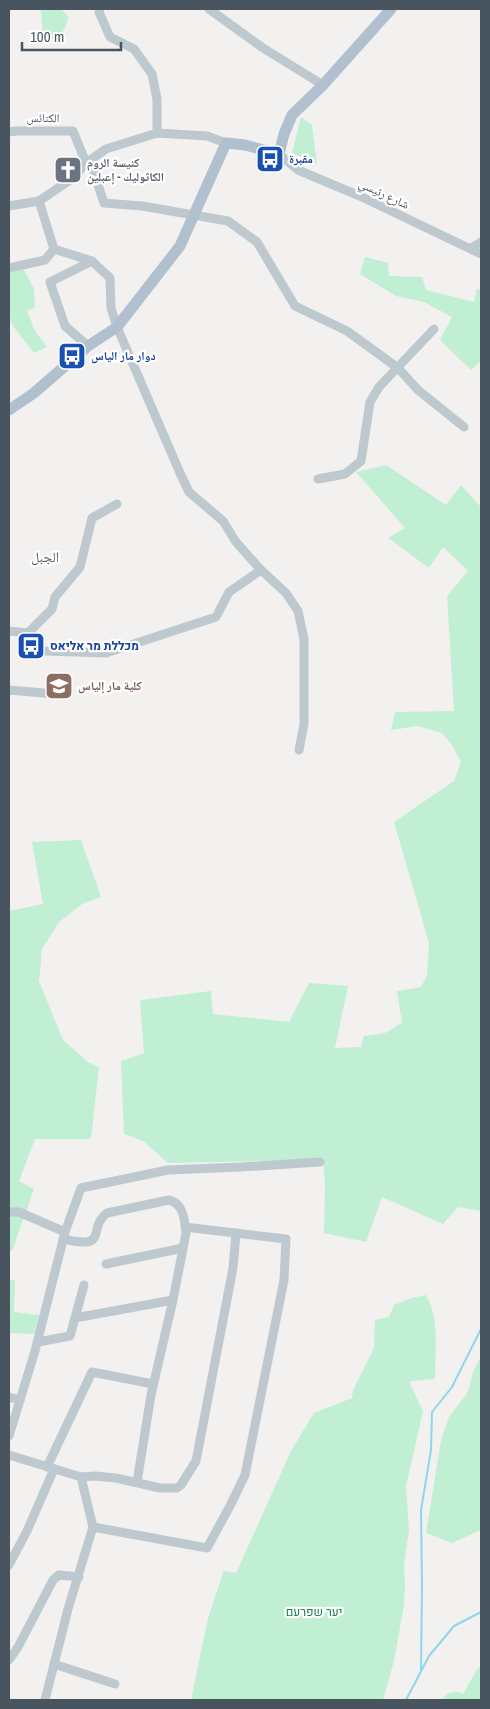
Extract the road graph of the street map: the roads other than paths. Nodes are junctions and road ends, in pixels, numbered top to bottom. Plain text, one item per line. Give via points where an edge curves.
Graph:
1 (100, 9) edge
2 (209, 9) edge
3 (391, 9) edge
4 (323, 85) junction
5 (9, 132) edge
6 (157, 134) junction
7 (226, 143) junction
8 (279, 154) junction
9 (88, 162) junction
10 (39, 200) junction
11 (9, 206) edge
12 (195, 215) junction
13 (481, 242) edge
14 (470, 248) junction
15 (54, 249) junction
16 (481, 254) edge
17 (92, 261) junction
18 (9, 268) edge
19 (117, 327) junction
20 (434, 329) dead end
21 (88, 346) junction
22 (398, 368) junction
23 (14, 404) edge
24 (9, 410) edge
25 (464, 427) dead end
26 (318, 479) dead end
27 (116, 504) dead end
28 (261, 570) junction
29 (9, 631) edge
30 (28, 633) junction
31 (9, 690) edge
32 (55, 694) dead end
33 (298, 750) dead end
34 (320, 1162) dead end
35 (9, 1212) edge
36 (185, 1227) junction
37 (236, 1233) junction
38 (64, 1235) junction
39 (183, 1248) junction
40 (106, 1264) dead end
41 (84, 1285) dead end
42 (173, 1300) junction
43 (75, 1318) junction
44 (38, 1342) junction
45 (153, 1384) junction
46 (9, 1397) edge
47 (20, 1400) junction
48 (9, 1436) edge
49 (9, 1455) edge
50 (51, 1468) junction
51 (81, 1477) junction
52 (137, 1482) junction
53 (94, 1527) junction
54 (9, 1564) edge
55 (79, 1577) junction
56 (9, 1660) edge
57 (54, 1664) junction
58 (116, 1684) dead end
59 (45, 1700) edge

1 - 6 street via 110,37 134,49 152,74 157,99
2 - 4 street
3 - 4 main road
4 - 8 main road via 292,115
5 - 9 street, الكنائس via 74,131
6 - 7 street via 207,136
6 - 9 street via 106,149
7 - 8 main road
7 - 12 main road
8 - 14 street, شارع رئيسي via 298,170
9 - 10 street via 73,178
9 - 12 street via 104,203
10 - 11 street
10 - 15 street
12 - 19 main road via 180,246
12 - 22 street via 228,221 257,242 295,306 346,331
13 - 14 street
14 - 16 street, شارع رئيسي
15 - 17 street
15 - 18 street via 45,260
17 - 19 street via 110,278 111,308
17 - 21 street via 50,282 65,326
19 - 21 main road
19 - 28 street via 189,492 223,521 236,542
20 - 22 street
21 - 23 main road via 34,393
22 - 25 street via 418,390
22 - 26 street via 379,387 370,402 361,461 345,474
23 - 24 main road
27 - 30 street via 92,518 80,567 55,597 52,609
28 - 30 street via 229,592 216,617 106,653 43,651
28 - 33 street via 286,593 298,611 304,640 304,724
29 - 30 street
31 - 32 street
34 - 38 street via 168,1170 81,1188
35 - 38 street via 19,1212
36 - 37 street
36 - 38 street via 178,1204 168,1200 107,1213 100,1219 97,1235 90,1241 79,1242
36 - 39 street
37 - 52 street via 233,1268 196,1461 177,1488 160,1488
37 - 53 street via 286,1239 284,1280 245,1475 207,1548
38 - 44 street
39 - 40 street
39 - 42 street
41 - 43 street
42 - 43 street
42 - 45 street
43 - 44 street via 70,1336
44 - 47 street
45 - 50 street via 92,1372
45 - 52 street
46 - 47 street
47 - 48 street
49 - 50 street
50 - 51 street
50 - 54 street via 27,1531
51 - 52 street
51 - 53 street
53 - 55 street
55 - 56 street via 56,1576
55 - 57 street
57 - 58 street
57 - 59 street

